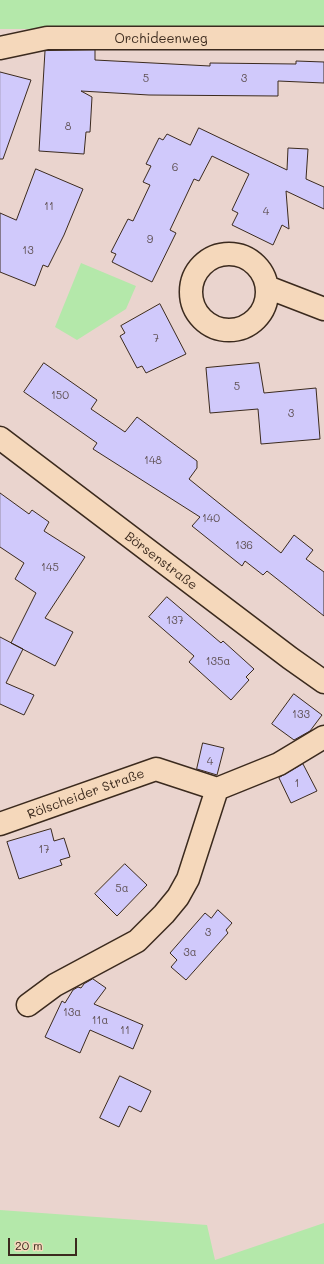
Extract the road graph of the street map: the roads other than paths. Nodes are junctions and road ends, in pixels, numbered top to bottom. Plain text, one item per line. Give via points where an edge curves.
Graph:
1 (324, 38) edge
2 (0, 48) edge
3 (267, 287) dead end
4 (324, 309) edge
5 (0, 438) edge
6 (324, 682) edge
7 (324, 738) edge
8 (217, 789) junction
9 (0, 824) edge
10 (28, 1005) dead end

1 - 2 street, Orchideenweg via 47,38
3 - 4 street
5 - 6 street, Börsenstraße
7 - 8 street via 279,764
8 - 9 street, Rölscheider Straße via 156,769
8 - 10 street via 188,879 164,914 137,941 61,982

